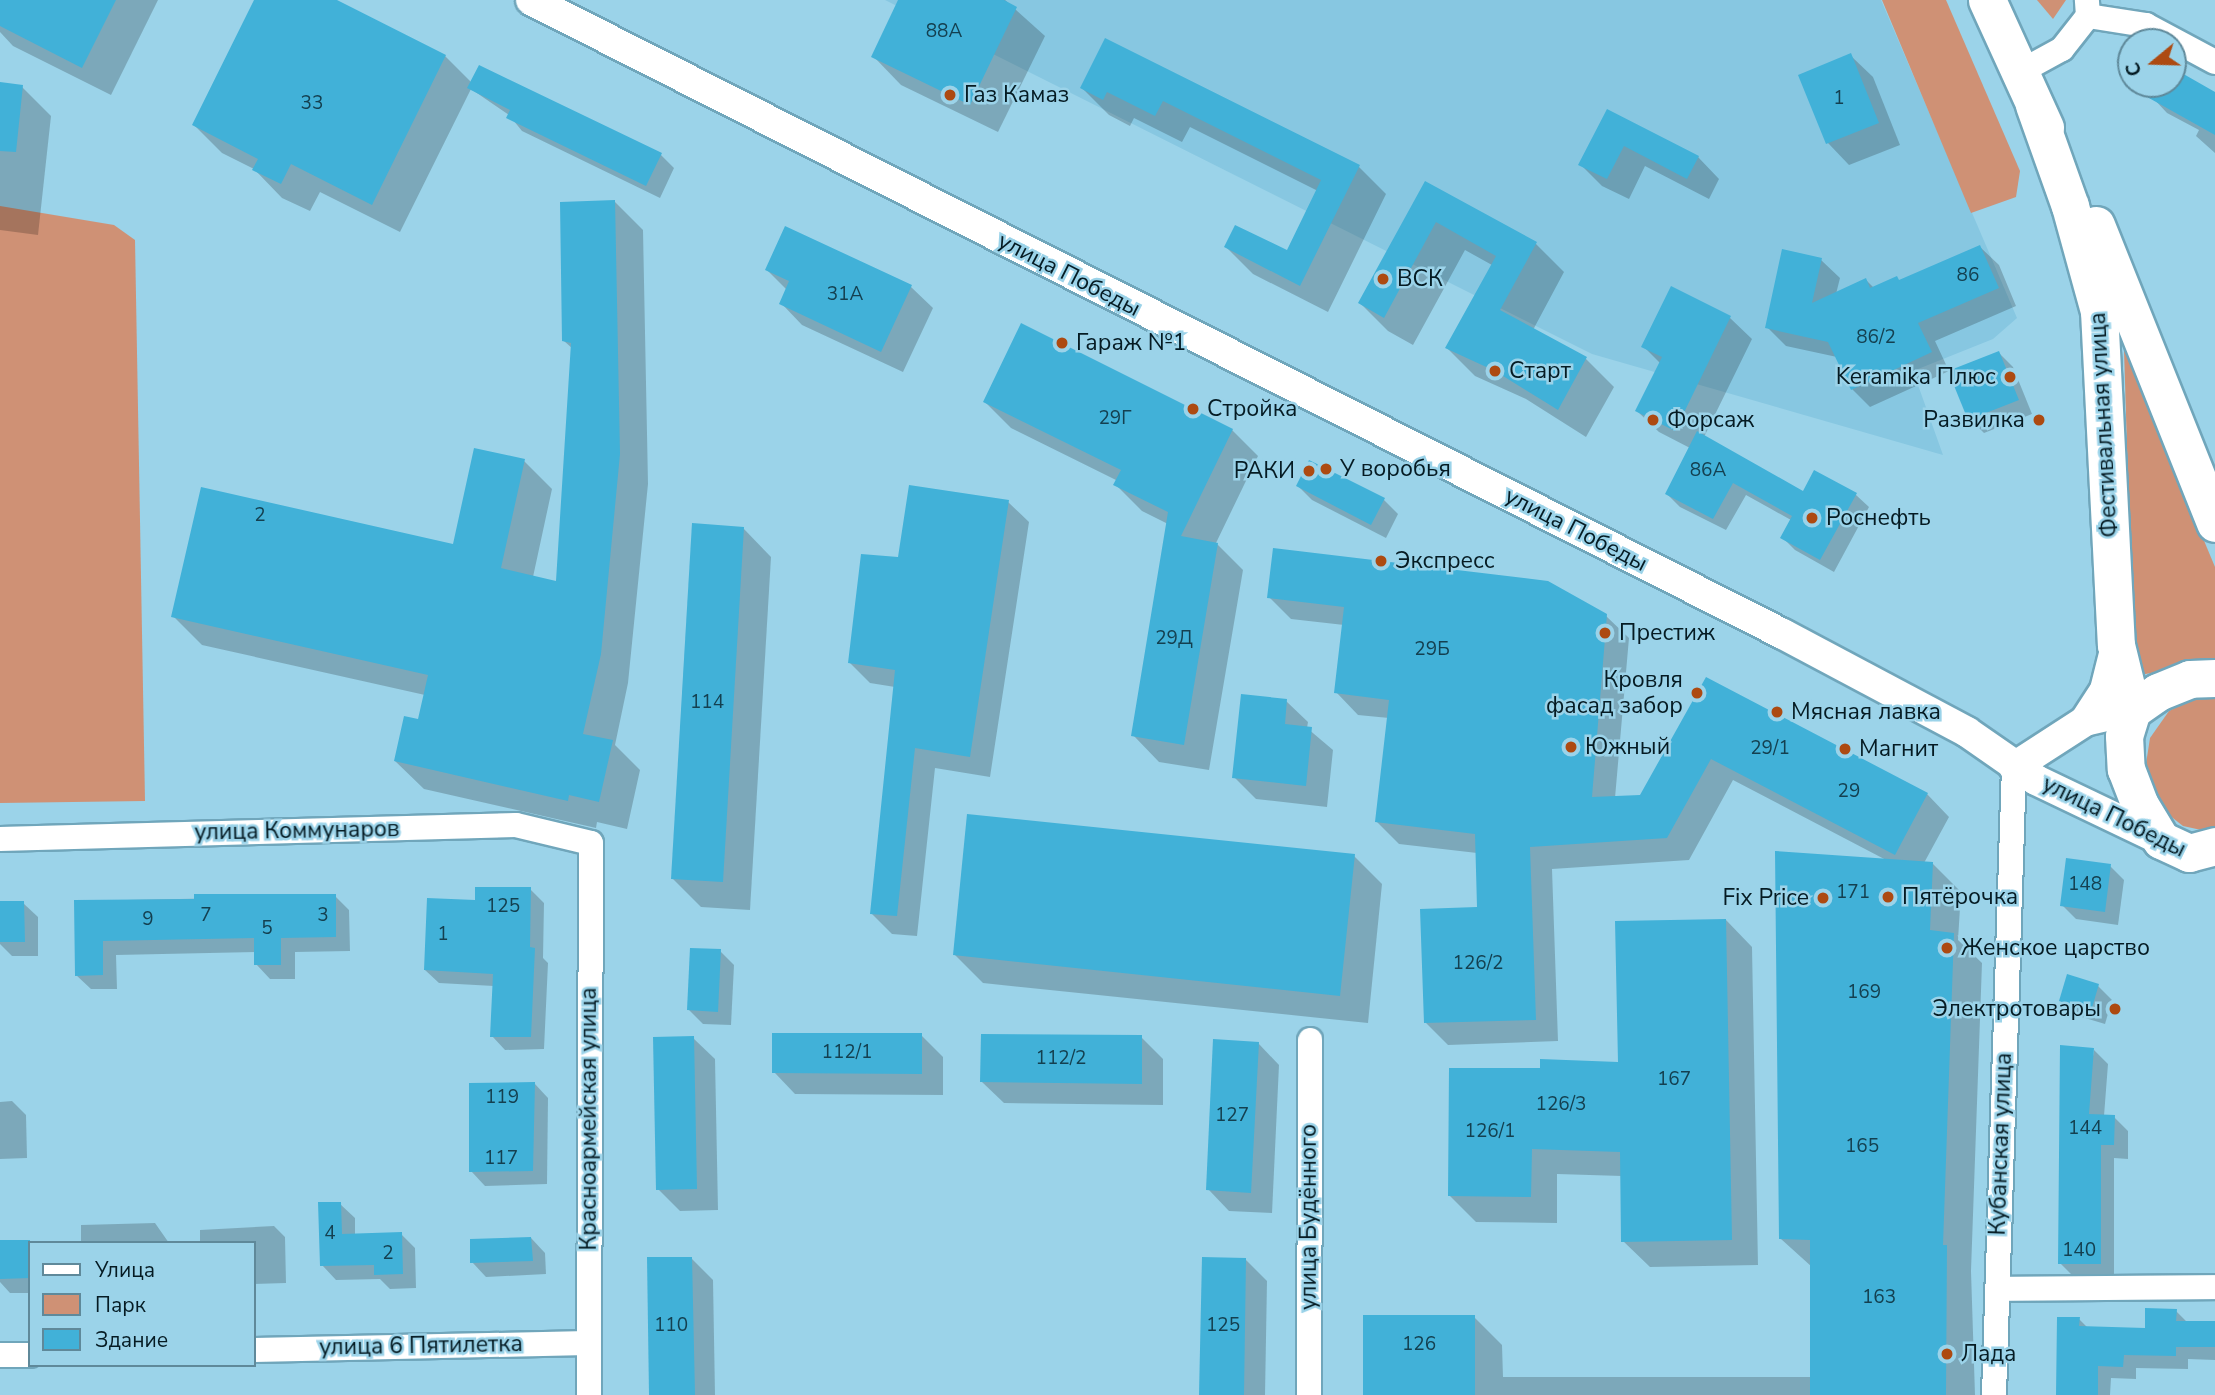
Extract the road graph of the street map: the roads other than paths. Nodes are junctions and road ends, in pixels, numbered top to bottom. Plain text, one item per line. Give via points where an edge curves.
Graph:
1 (531, 0) edge
2 (1987, 0) edge
3 (2088, 8) edge
4 (2215, 62) edge
5 (2018, 73) junction
6 (2034, 106) junction
7 (2215, 523) edge
8 (2116, 645) junction
9 (2215, 678) edge
10 (2132, 710) junction
11 (2085, 720) junction
12 (2014, 767) junction
13 (0, 839) edge
14 (591, 844) joint
15 (2195, 851) edge
16 (1310, 1040) dead end
17 (2215, 1287) edge
18 (1997, 1289) junction
19 (588, 1343) junction
20 (256, 1350) edge
21 (0, 1355) edge
22 (28, 1355) edge
23 (589, 1395) edge
24 (1309, 1395) edge
25 (1994, 1395) edge

1 - 12 street, улица Победы via 1783,634 1967,732
2 - 5 main road, Фестивальная улица
3 - 4 street via 2146,25
3 - 5 street via 2062,49
5 - 6 main road, Фестивальная улица
6 - 7 main road, Фестивальная улица via 2101,235
6 - 8 main road, Фестивальная улица via 2070,206 2099,312
8 - 10 main road, Фестивальная улица
8 - 11 street via 2105,690
9 - 10 main road via 2190,678
10 - 11 street, улица Победы
10 - 15 main road via 2124,736 2126,769
11 - 12 street, улица Победы
12 - 15 street, улица Победы
12 - 18 street, Кубанская улица
13 - 14 street, улица Коммунаров via 516,825
14 - 19 street, Красноармейская улица
16 - 24 street, улица Будённого
17 - 18 street
18 - 25 street, Кубанская улица
19 - 20 street, улица 6 Пятилетка
19 - 23 street, Красноармейская улица
21 - 22 street

